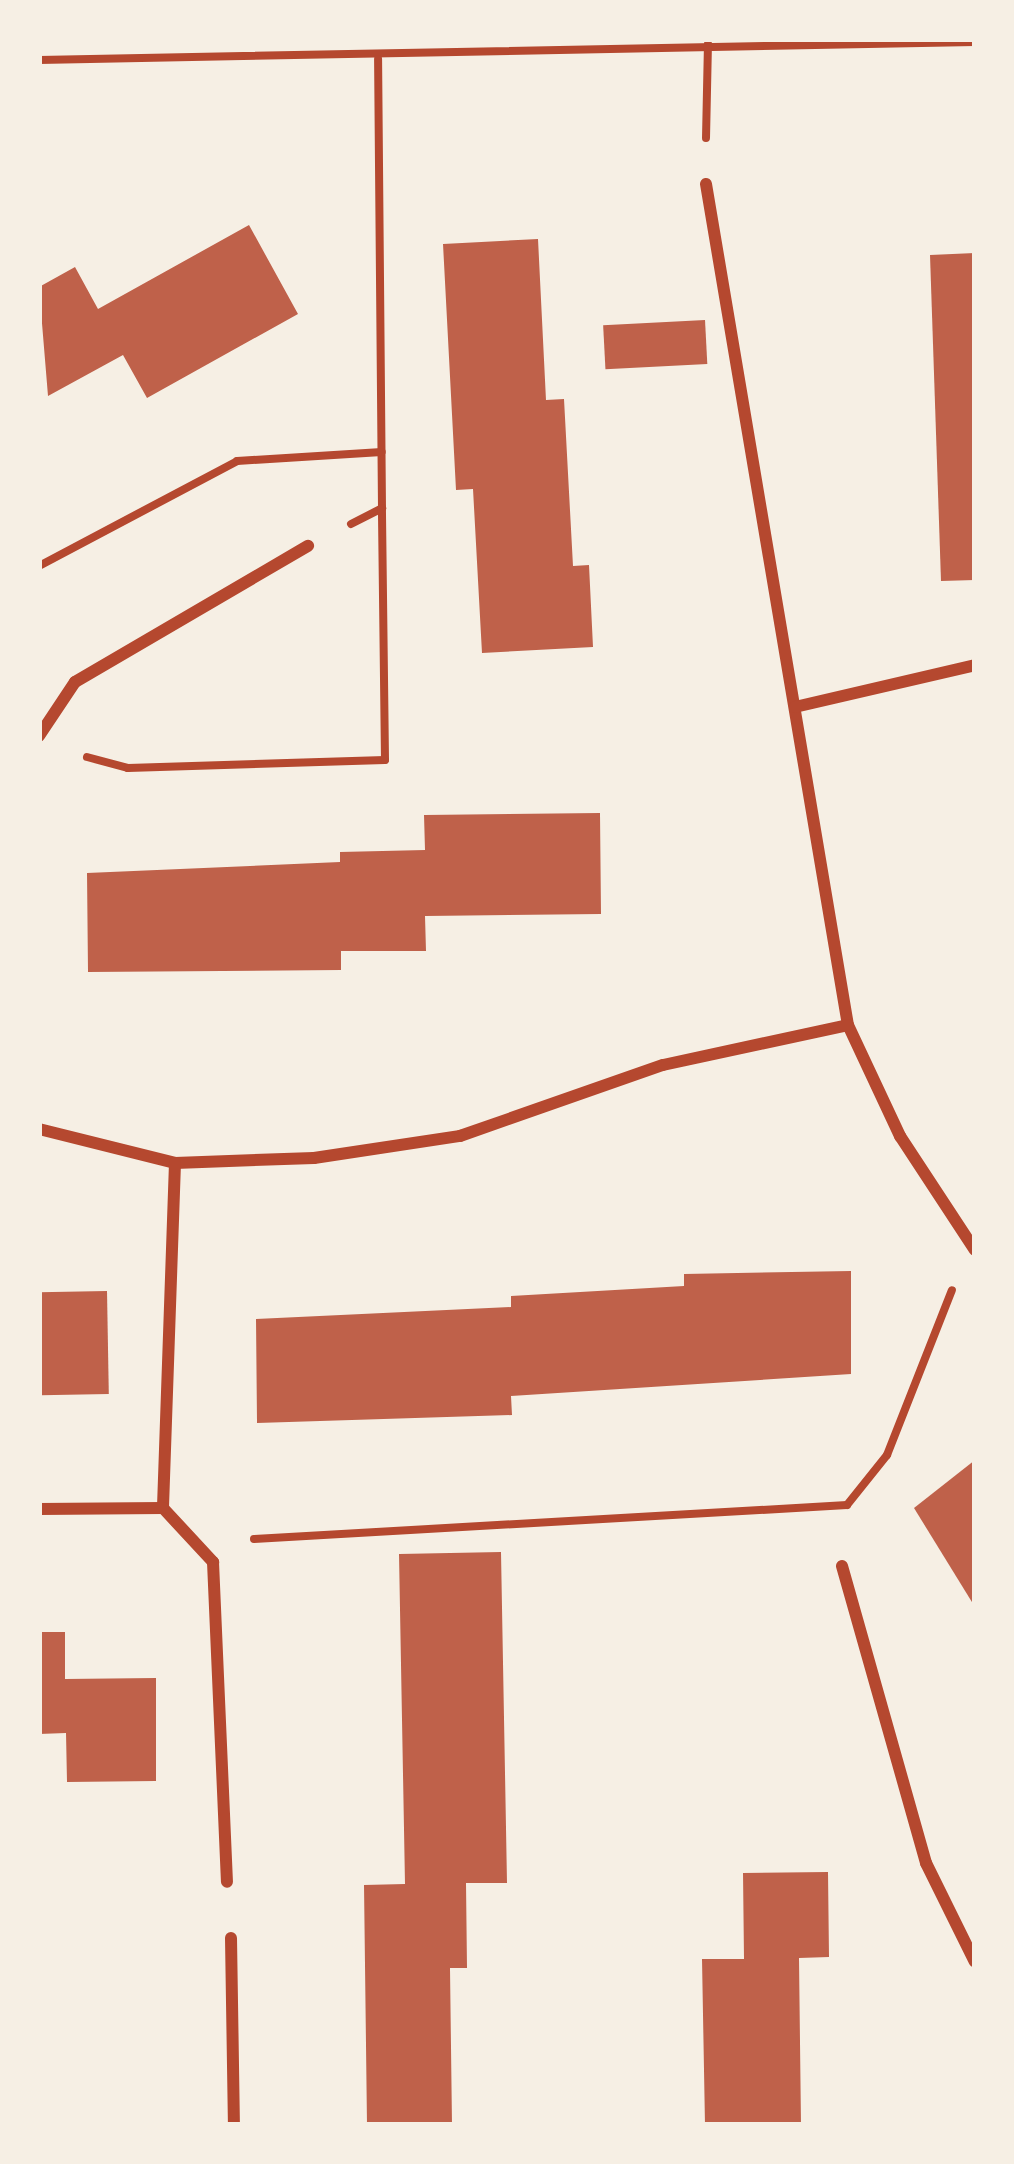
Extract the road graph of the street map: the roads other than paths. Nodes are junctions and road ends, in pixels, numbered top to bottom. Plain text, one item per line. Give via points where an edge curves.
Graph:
1 (706, 184) road end
2 (308, 546) road end
3 (975, 665) edge
4 (795, 707) junction
5 (39, 736) edge
6 (848, 1025) junction
7 (39, 1129) edge
8 (175, 1163) junction
9 (972, 1247) edge
10 (164, 1508) junction
11 (39, 1509) edge
12 (842, 1566) dead end
13 (227, 1882) dead end
14 (231, 1938) dead end
15 (975, 1962) edge
16 (234, 2125) edge

1 - 4 street
2 - 5 street via 75,682
3 - 4 street
4 - 6 street
6 - 8 street via 662,1065 460,1136
6 - 9 street
7 - 8 street
8 - 10 street
10 - 11 street
10 - 13 street via 213,1562
12 - 15 street via 926,1863
14 - 16 street

